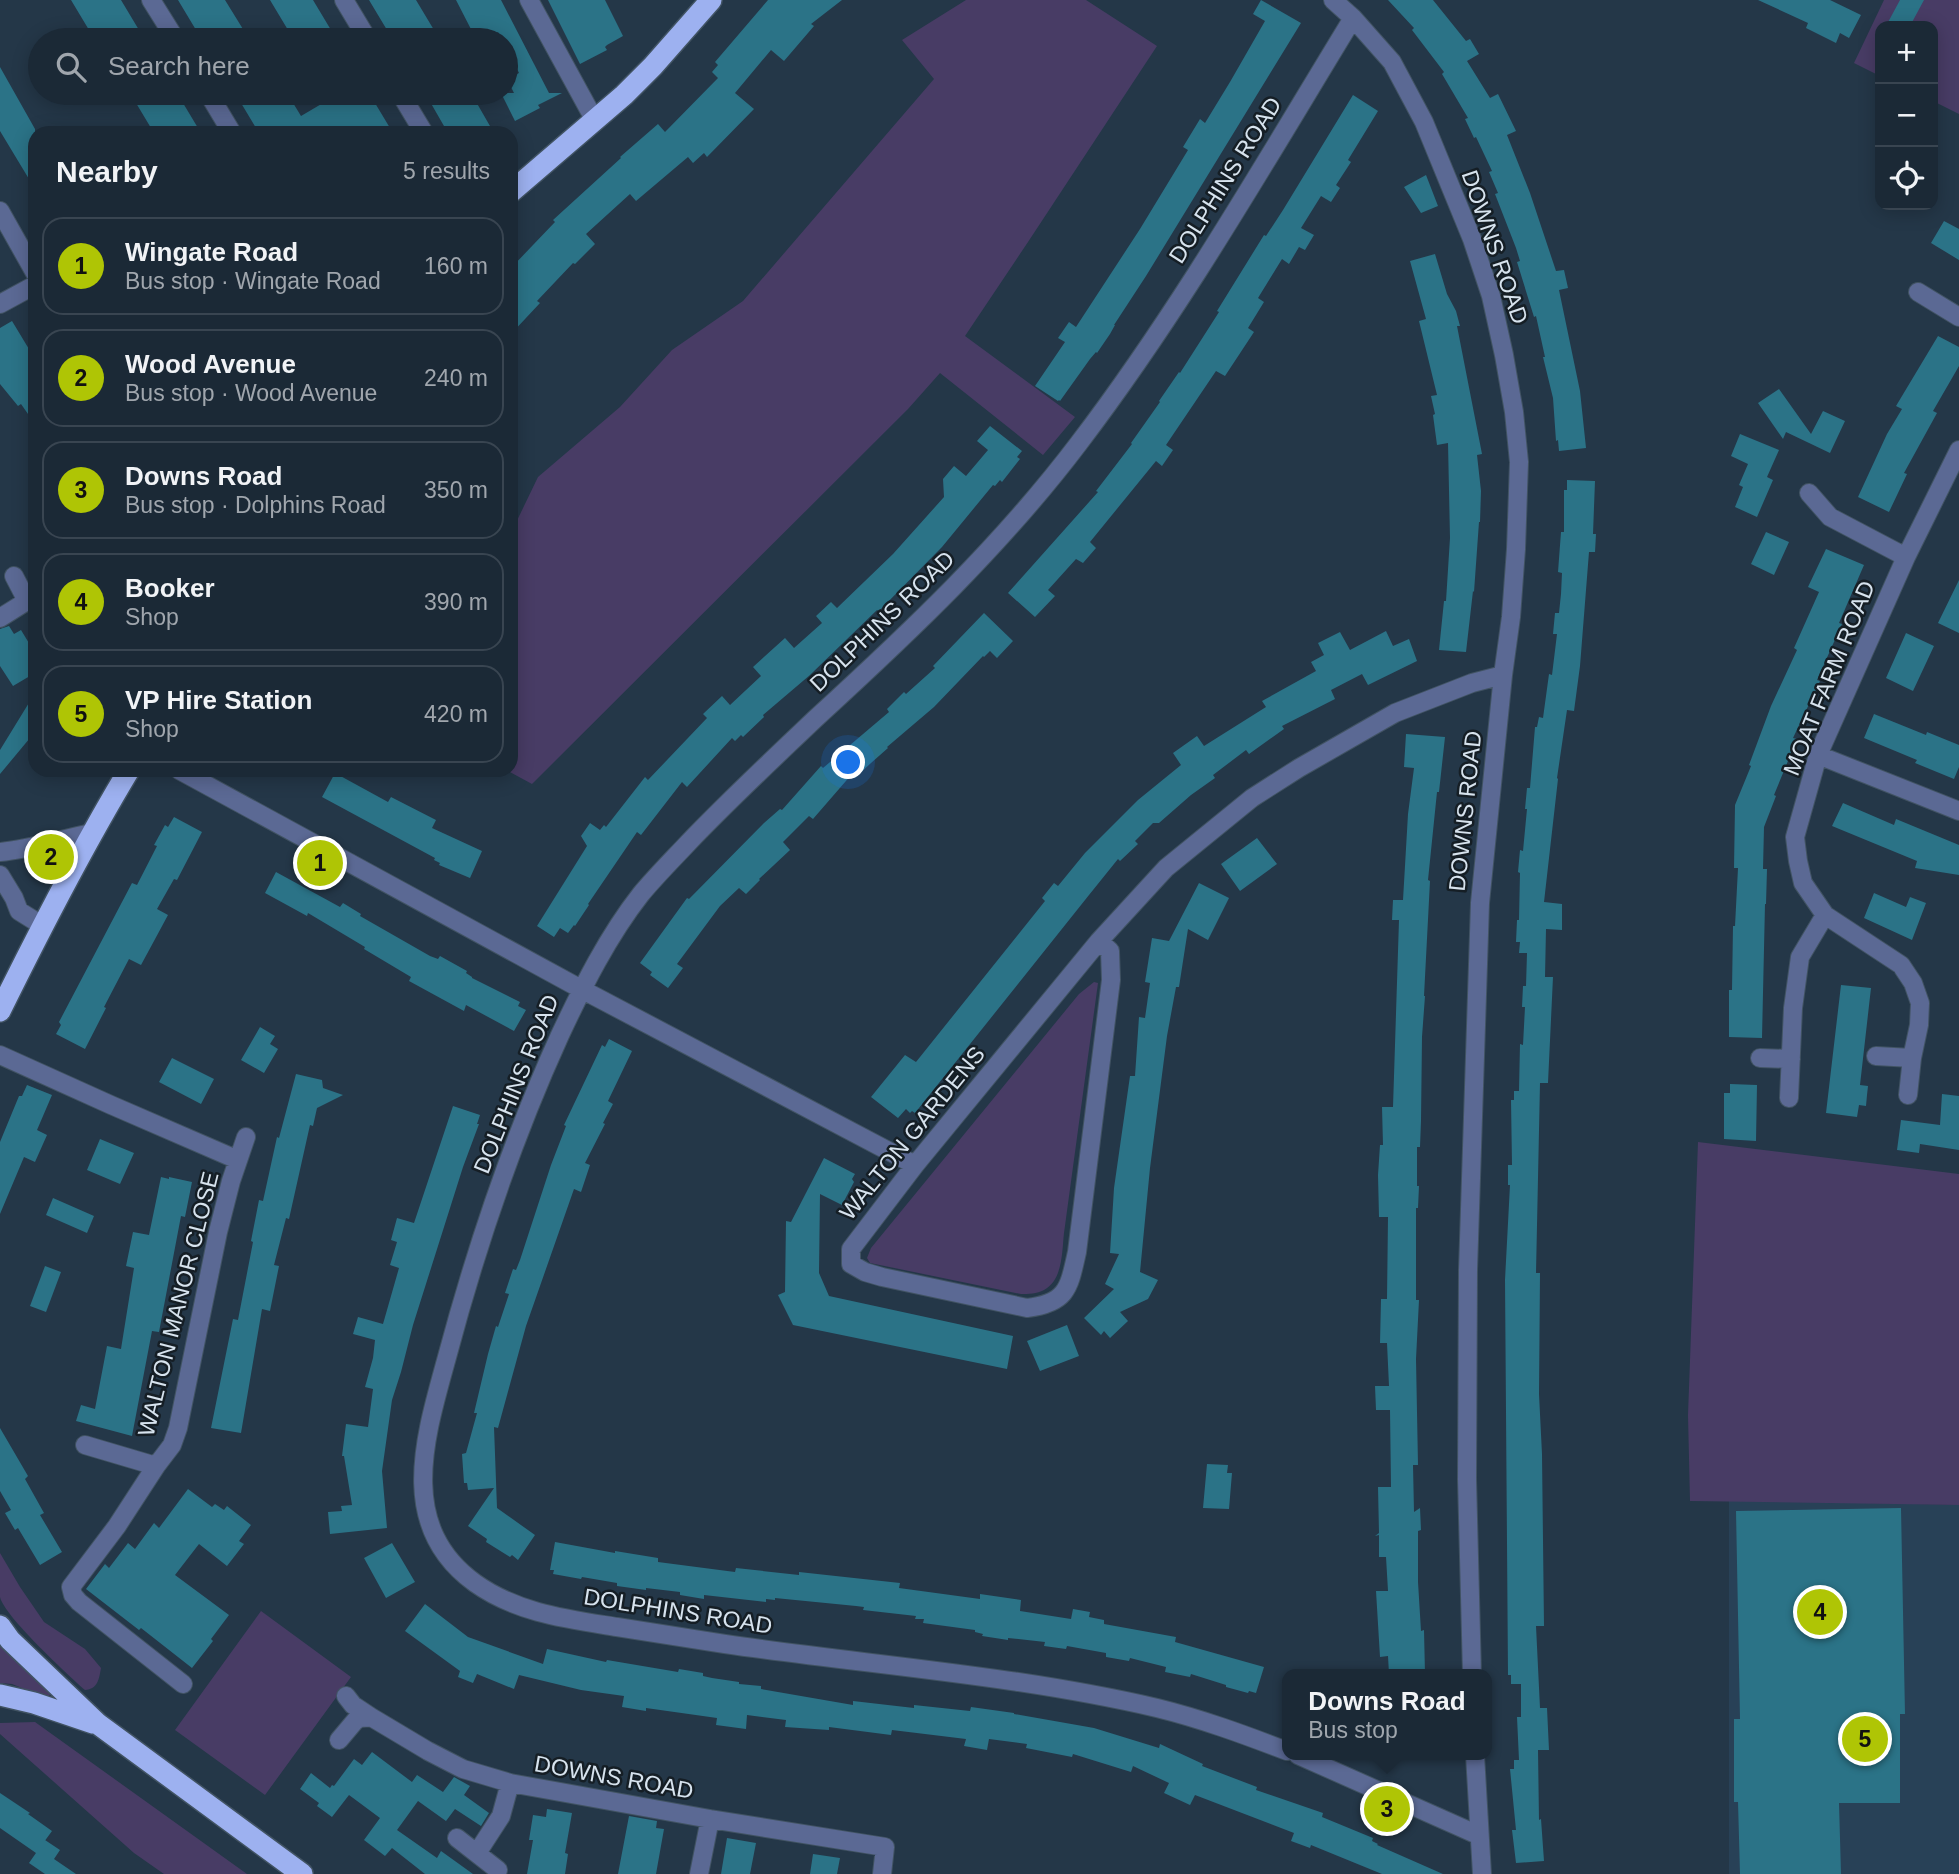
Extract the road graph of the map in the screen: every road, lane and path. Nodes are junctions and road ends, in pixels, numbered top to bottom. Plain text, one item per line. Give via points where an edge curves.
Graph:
1 (152, 0) edge
2 (344, 0) edge
3 (529, 0) edge
4 (711, 0) edge
5 (1333, 0) edge
6 (1353, 19) junction
7 (169, 28) edge
8 (361, 28) edge
9 (215, 105) edge
10 (407, 105) edge
11 (594, 119) junction
12 (228, 126) edge
13 (420, 126) edge
14 (518, 186) edge
15 (0, 211) edge
16 (28, 261) edge
17 (28, 289) edge
18 (1918, 292) dead end
19 (0, 304) edge
20 (1959, 317) edge
21 (1959, 450) edge
22 (1809, 493) dead end
23 (1906, 557) junction
24 (14, 576) dead end
25 (28, 601) edge
26 (28, 607) edge
27 (0, 618) edge
28 (1503, 675) junction
29 (1818, 755) junction
30 (126, 777) edge
31 (192, 777) edge
32 (1959, 811) edge
33 (92, 833) junction
34 (0, 852) edge
35 (0, 875) edge
36 (1825, 915) junction
37 (43, 926) junction
38 (1099, 941) junction
39 (581, 989) junction
40 (0, 1011) edge
41 (0, 1055) edge
42 (1876, 1056) dead end
43 (1760, 1058) dead end
44 (1912, 1058) junction
45 (1791, 1059) junction
46 (1909, 1095) dead end
47 (1789, 1097) dead end
48 (246, 1137) dead end
49 (238, 1160) junction
50 (915, 1164) junction
51 (85, 1446) dead end
52 (160, 1462) junction
53 (0, 1626) edge
54 (1472, 1669) edge
55 (183, 1684) dead end
56 (0, 1695) edge
57 (346, 1696) dead end
58 (372, 1717) junction
59 (98, 1724) junction
60 (339, 1740) dead end
61 (1282, 1749) edge
62 (1309, 1760) edge
63 (1475, 1760) edge
64 (510, 1783) junction
65 (710, 1819) junction
66 (1479, 1835) junction
67 (457, 1838) dead end
68 (477, 1853) junction
69 (498, 1870) dead end
70 (302, 1874) edge
71 (699, 1874) edge
72 (882, 1874) edge
73 (1482, 1874) edge

1 - 7 street
2 - 8 street
3 - 11 street
4 - 11 highway via 653,66
5 - 6 street, DOWNS ROAD
6 - 28 street, DOWNS ROAD via 1392,62 1424,122 1491,296 1519,462 1511,617
6 - 39 street, DOLPHINS ROAD via 1198,270 1078,445 995,545 922,620 738,791 643,891
9 - 12 street
10 - 13 street
11 - 14 highway
15 - 16 street
17 - 19 street
18 - 20 street
21 - 23 street, MOAT FARM ROAD
22 - 23 street via 1830,517
23 - 29 street, MOAT FARM ROAD
24 - 25 street
26 - 27 street
28 - 38 street, WALTON GARDENS via 1395,713 1252,798 1166,868
28 - 54 street, DOWNS ROAD via 1480,903 1468,1269
29 - 32 street
29 - 36 street, MOAT FARM ROAD via 1795,837 1802,883
30 - 33 highway
31 - 39 street
33 - 34 street
33 - 37 highway
35 - 37 street via 19,911
36 - 44 street, MOAT FARM ROAD via 1906,971 1920,1003
36 - 45 street via 1800,957
37 - 40 highway
38 - 50 street, WALTON GARDENS
38 - 50 street, WALTON GARDENS via 1110,951 1111,980 1069,1286 1045,1306 1027,1308 881,1277 851,1264 851,1249
39 - 50 street
39 - 61 street, DOLPHINS ROAD via 536,1087 503,1176 439,1383 425,1450 423,1487 428,1522 442,1552 468,1578 505,1602 557,1618 1097,1695 1166,1710
41 - 49 street, WALTON MANOR CLOSE
42 - 44 street
43 - 45 street
44 - 46 street, MOAT FARM ROAD
45 - 47 street
48 - 49 street, WALTON MANOR CLOSE
49 - 52 street, WALTON MANOR CLOSE via 218,1232 178,1428
51 - 52 street
52 - 55 street, WALTON MANOR CLOSE via 71,1587 79,1602
53 - 59 highway
56 - 59 highway
57 - 58 street, DOWNS ROAD
58 - 60 street via 355,1721
58 - 64 street, DOWNS ROAD via 463,1769
59 - 70 highway
62 - 66 street
63 - 66 street
64 - 65 street, DOWNS ROAD
64 - 68 street, DOWNS ROAD via 500,1816
65 - 71 street, DOWNS ROAD
65 - 72 street, DOWNS ROAD via 884,1847
66 - 73 street
67 - 68 street
68 - 69 street

